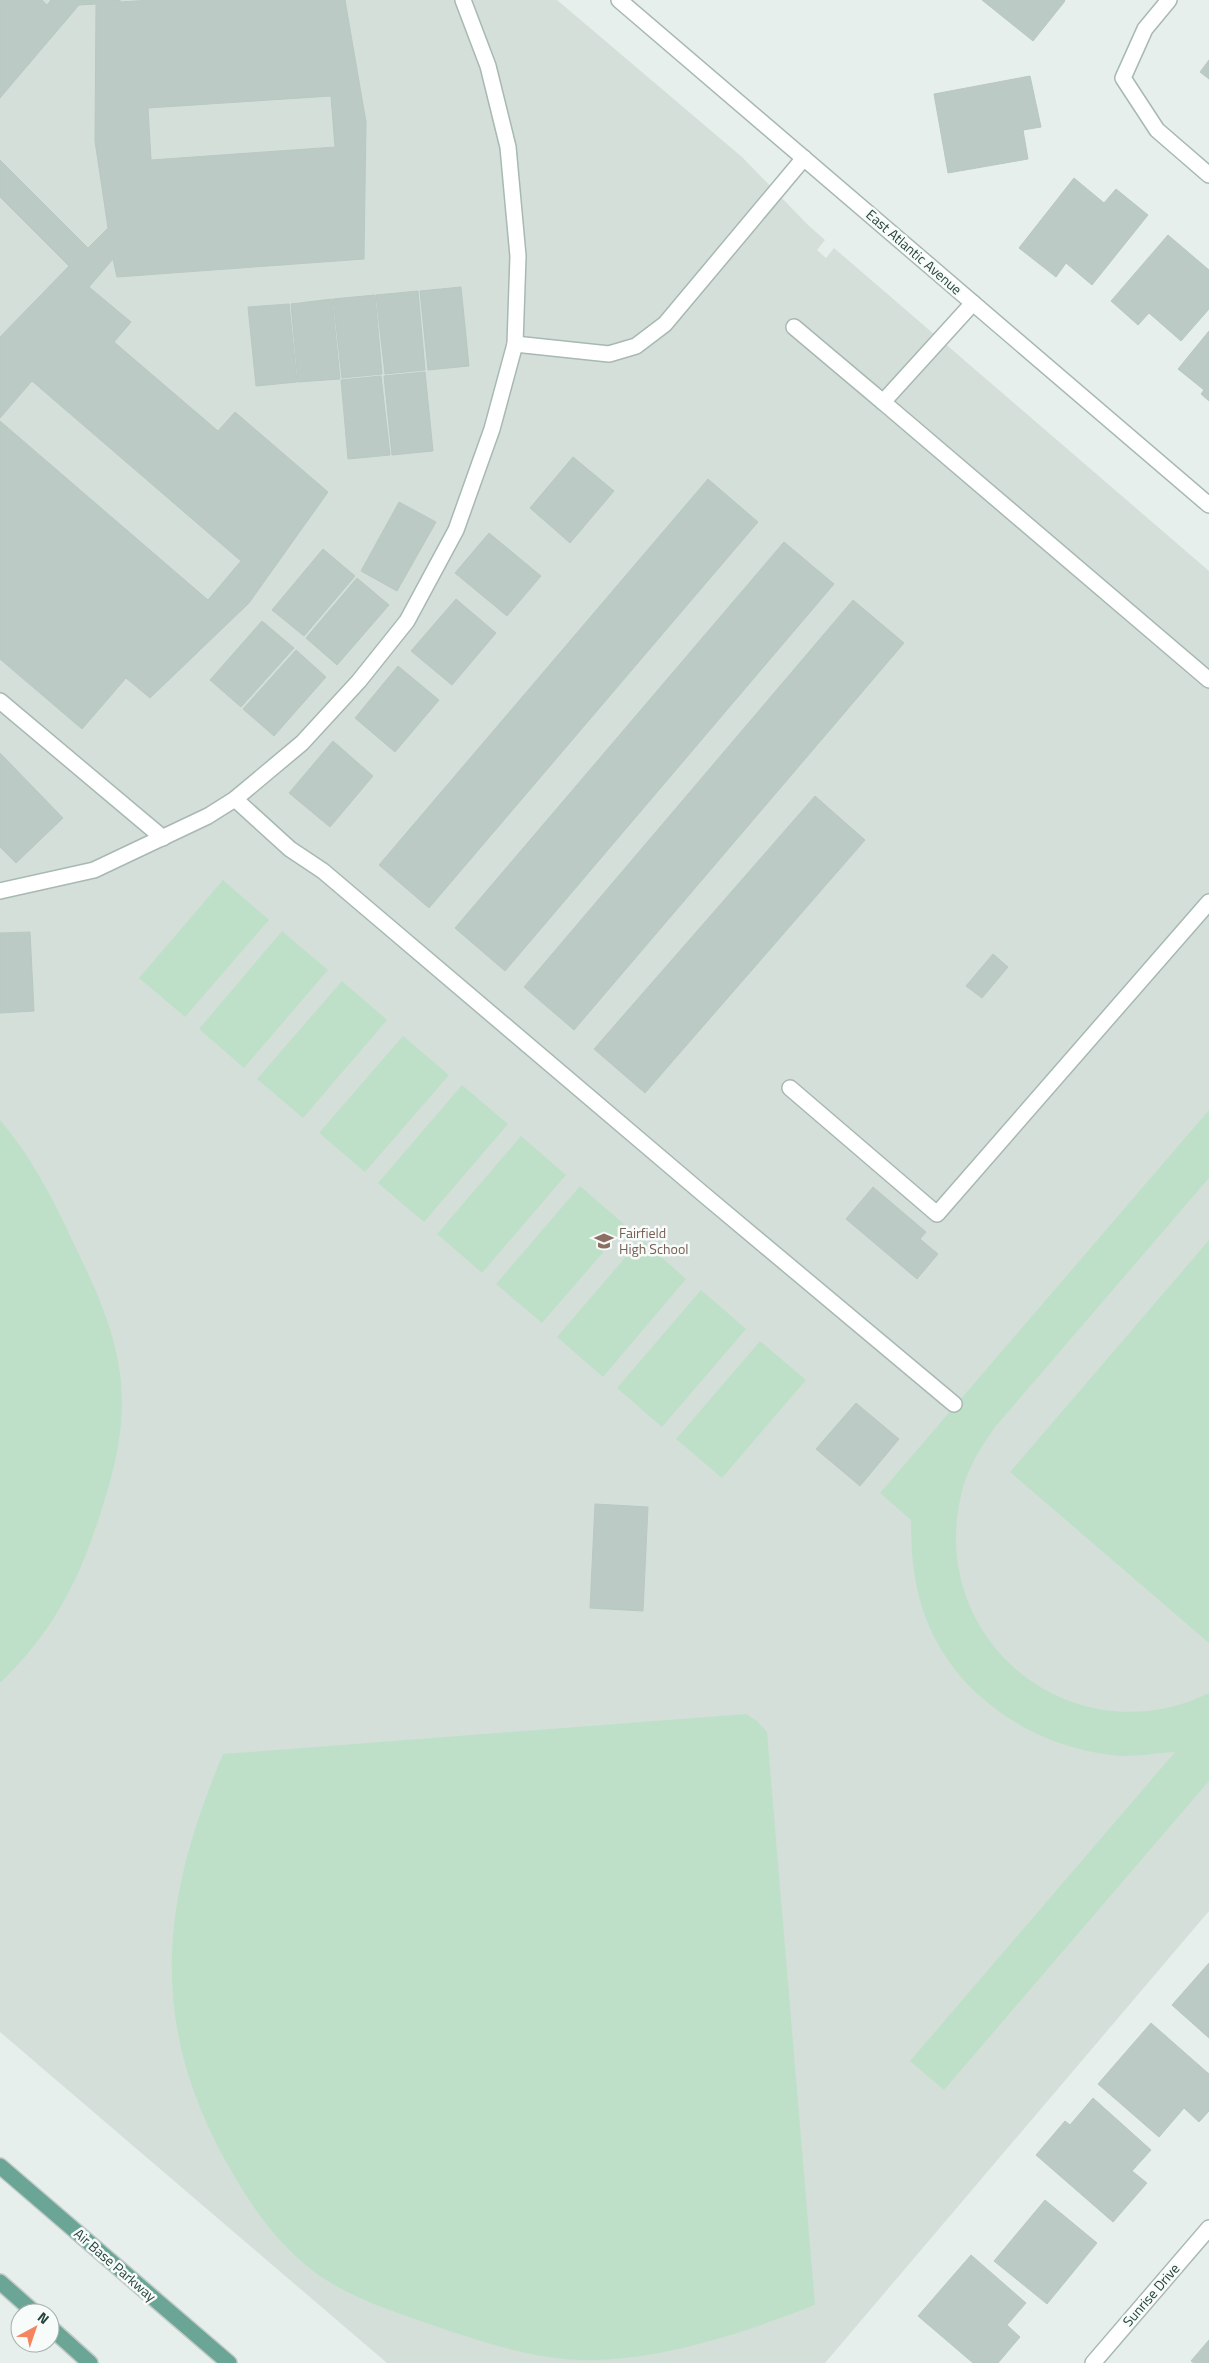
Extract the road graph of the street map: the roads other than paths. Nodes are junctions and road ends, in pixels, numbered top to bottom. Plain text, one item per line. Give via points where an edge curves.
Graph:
1 (463, 0) edge
2 (619, 0) edge
3 (1169, 0) edge
4 (804, 158) junction
5 (1209, 175) edge
6 (973, 303) junction
7 (794, 327) dead end
8 (515, 344) junction
9 (883, 402) junction
10 (1209, 505) edge
11 (1209, 680) edge
12 (0, 702) edge
13 (235, 799) junction
14 (163, 838) junction
15 (2, 889) edge
16 (1209, 902) edge
17 (790, 1088) dead end
18 (954, 1404) dead end
19 (0, 2166) edge
20 (1209, 2228) edge
21 (0, 2282) edge
22 (24, 2303) edge
23 (60, 2336) edge
24 (90, 2363) edge
25 (229, 2363) edge
26 (1093, 2363) edge

1 - 8 street via 488,66 508,147 518,256
2 - 4 street, East Atlantic Avenue
3 - 5 street via 1145,29 1123,78 1157,130
4 - 6 street, East Atlantic Avenue
4 - 8 street via 665,324 636,346 609,354
6 - 9 street
6 - 10 street, East Atlantic Avenue
7 - 9 street
8 - 13 street via 492,429 456,530 407,621 302,744
9 - 11 street
12 - 14 street
13 - 14 street
13 - 18 street via 290,850 324,870
14 - 15 street via 94,870
16 - 17 street via 937,1214
19 - 25 main road, Air Base Parkway
20 - 26 street, Sunrise Drive
21 - 22 main road
23 - 24 main road

